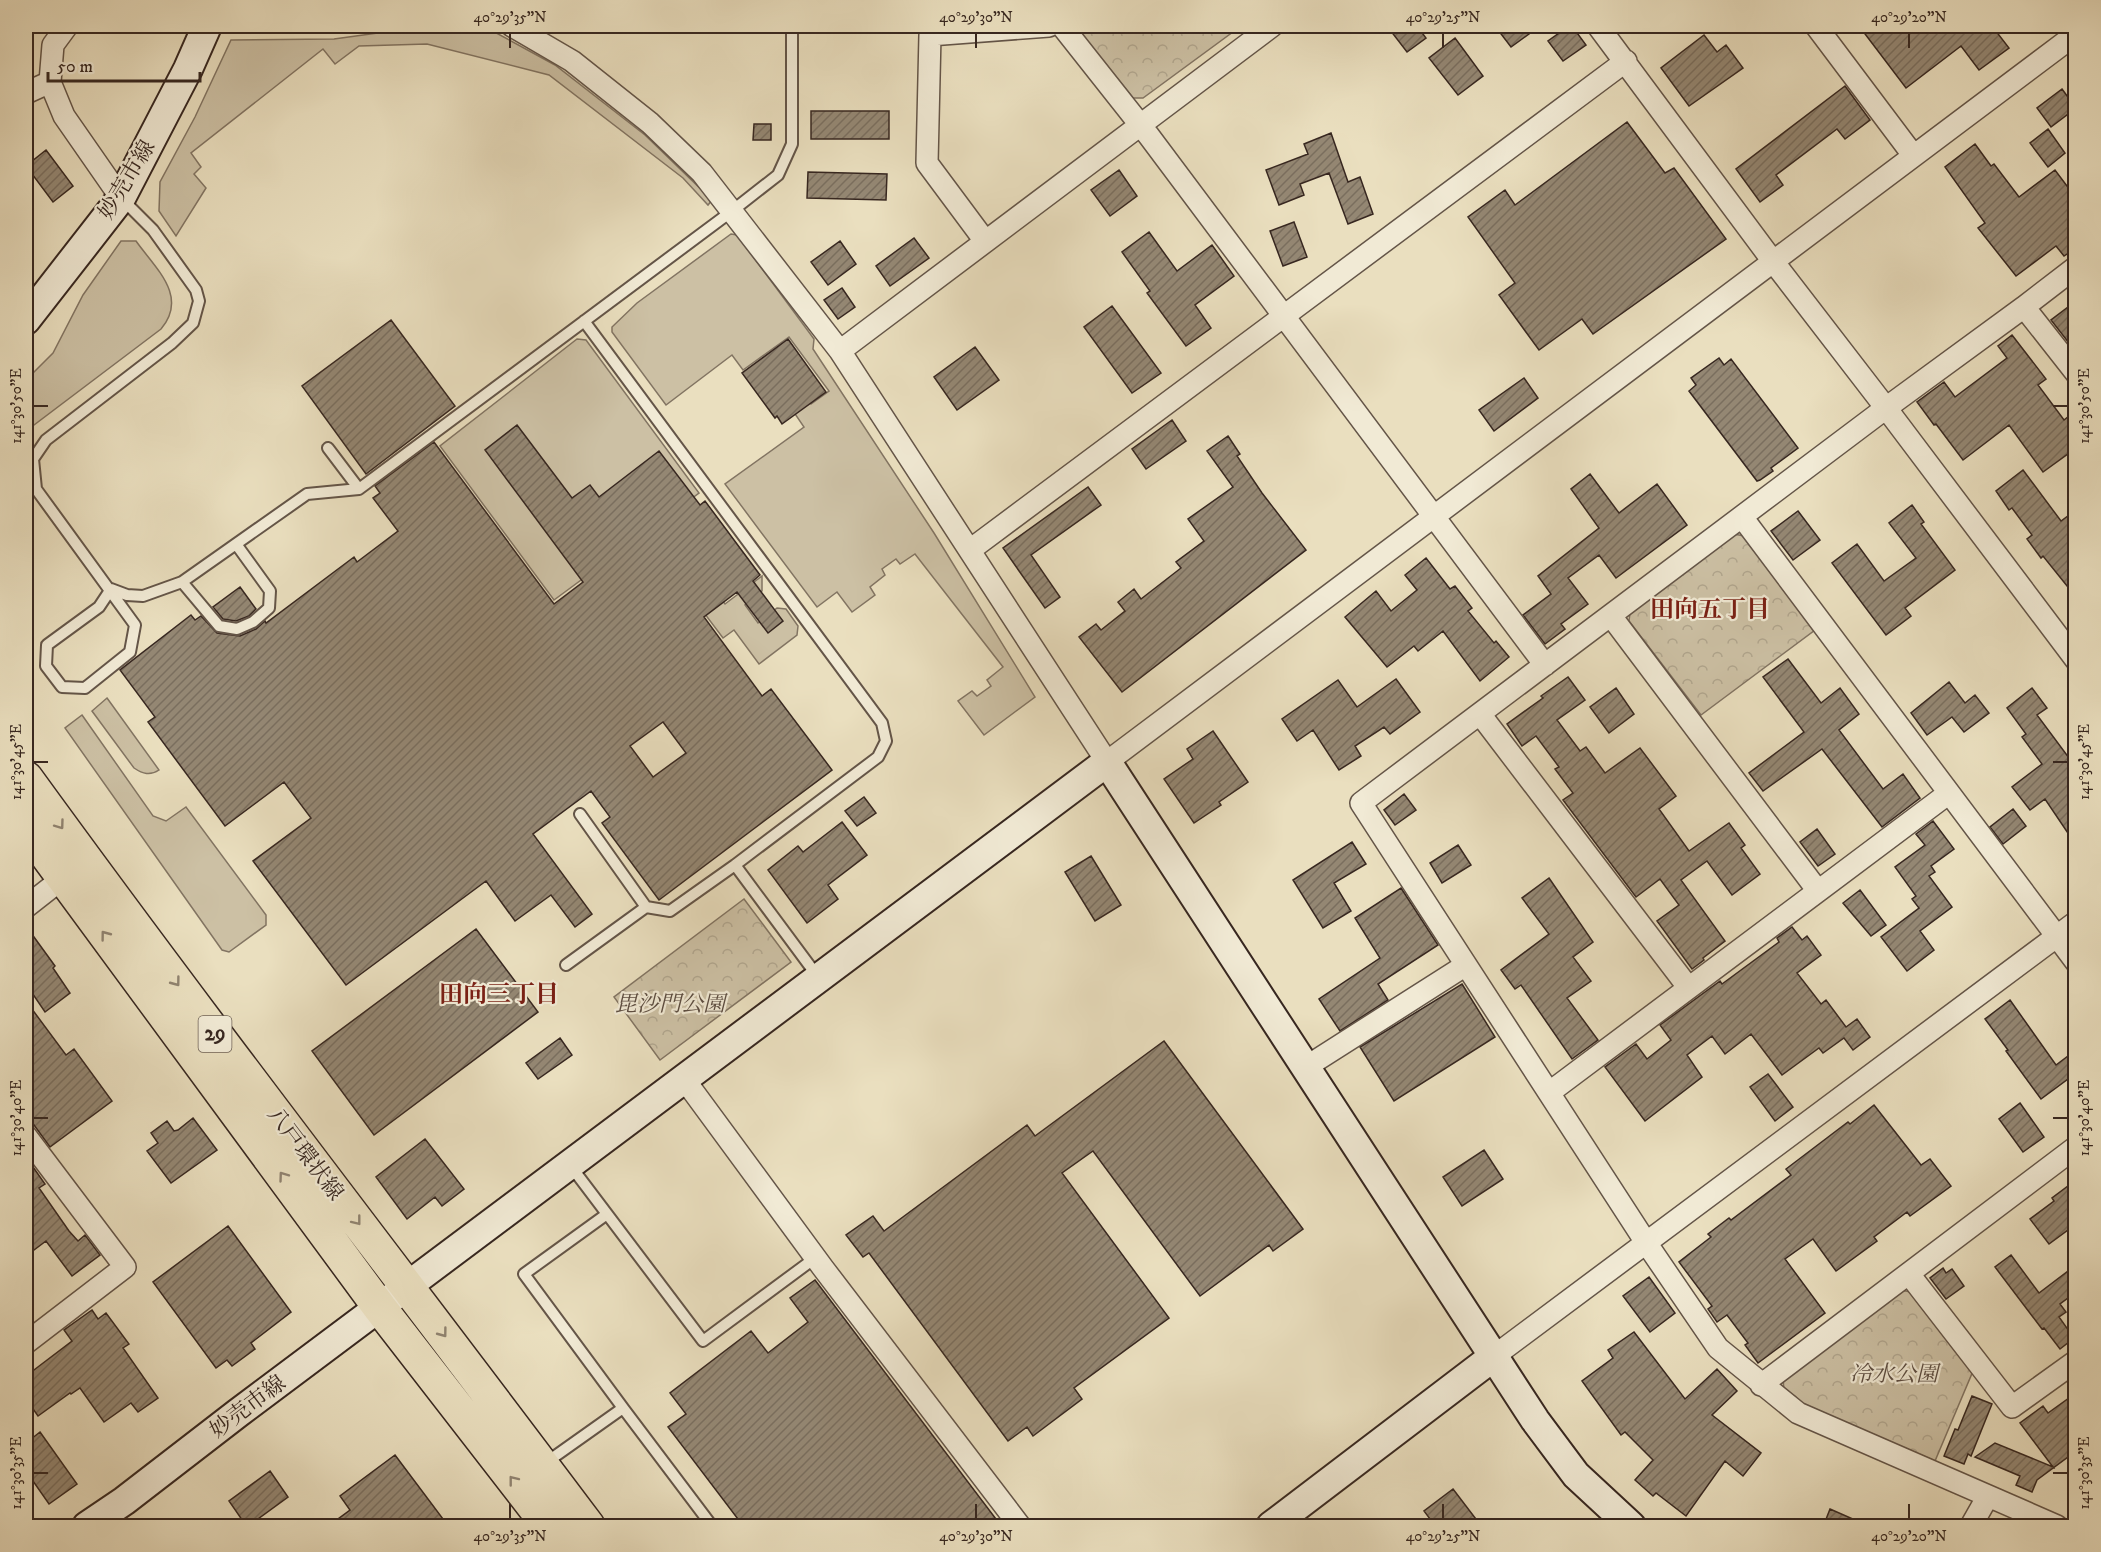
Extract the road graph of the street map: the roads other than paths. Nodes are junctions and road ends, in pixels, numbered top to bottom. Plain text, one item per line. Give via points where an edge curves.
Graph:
1 (67, 26) edge
2 (207, 26) edge
3 (512, 26) edge
4 (792, 26) edge
5 (1049, 26) edge
6 (1062, 26) edge
7 (1272, 26) edge
8 (1598, 26) edge
9 (1816, 26) edge
10 (2076, 34) edge
11 (1626, 61) junction
12 (50, 82) junction
13 (26, 93) edge
14 (1140, 125) junction
15 (1913, 155) junction
16 (121, 198) junction
17 (732, 211) junction
18 (985, 242) junction
19 (1772, 260) junction
20 (2076, 267) edge
21 (2024, 307) junction
22 (1283, 315) junction
23 (26, 320) edge
24 (584, 321) junction
25 (840, 351) junction
26 (2076, 373) edge
27 (1886, 408) junction
28 (327, 448) dead end
29 (359, 489) junction
30 (1434, 515) junction
31 (1742, 517) junction
32 (236, 544) junction
33 (970, 550) junction
34 (182, 582) junction
35 (111, 590) junction
36 (1611, 616) junction
37 (2076, 660) edge
38 (1545, 665) junction
39 (1480, 714) junction
40 (1107, 762) junction
41 (26, 778) edge
42 (1949, 793) junction
43 (580, 814) dead end
44 (26, 827) edge
45 (735, 865) junction
46 (63, 879) junction
47 (1818, 891) junction
48 (26, 907) edge
49 (646, 908) junction
50 (2076, 922) edge
51 (2057, 937) junction
52 (2076, 962) edge
53 (567, 965) dead end
54 (1466, 965) junction
55 (818, 977) junction
56 (1689, 987) junction
57 (1306, 1066) junction
58 (684, 1079) junction
59 (1550, 1092) junction
60 (26, 1136) edge
61 (2076, 1147) edge
62 (570, 1165) junction
63 (608, 1214) junction
64 (1647, 1244) junction
65 (815, 1258) junction
66 (1909, 1274) junction
67 (408, 1286) junction
68 (380, 1308) junction
69 (26, 1343) edge
70 (1494, 1357) junction
71 (2076, 1360) edge
72 (1761, 1384) junction
73 (623, 1408) junction
74 (542, 1465) junction
75 (1988, 1496) junction
76 (87, 1527) edge
77 (549, 1527) edge
78 (588, 1527) edge
79 (712, 1527) edge
80 (1020, 1527) edge
81 (1271, 1527) edge
82 (1631, 1527) edge
83 (1971, 1527) edge
84 (2057, 1527) edge

1 - 12 street via 53,45
2 - 16 street, 妙売市線
3 - 17 street via 572,61 650,123 702,173
4 - 17 lane via 792,144 778,175
5 - 18 street via 930,35 927,163
6 - 14 street
7 - 14 street
8 - 11 street
9 - 15 street
10 - 15 street
11 - 19 street
11 - 22 street
12 - 13 street
12 - 16 street via 64,116
14 - 18 street
14 - 22 street
15 - 19 street
16 - 23 street, 妙売市線
16 - 35 lane via 153,230 196,290 197,313 193,323 172,343 46,440 33,459 36,489
17 - 24 lane
17 - 25 street
18 - 25 street
19 - 27 street
19 - 30 street
20 - 21 street
21 - 26 street
21 - 27 street
22 - 30 street
22 - 33 street
24 - 29 lane
24 - 45 lane via 882,723 886,741 878,756
25 - 33 street
27 - 31 street
27 - 37 street
28 - 29 lane
29 - 32 lane via 307,494
30 - 38 street
30 - 40 street
31 - 36 street
31 - 42 street
32 - 34 lane
32 - 34 lane via 270,591 269,608 253,622 237,629 219,626
33 - 40 street
34 - 35 lane via 143,596
35 - 35 lane via 135,625 130,652 85,688 62,687 46,666 47,645 99,607
36 - 38 street
36 - 47 street
38 - 39 street
39 - 54 street via 1361,803
39 - 56 street
40 - 55 street, 妙売市線
40 - 57 street
41 -> 67 main road, 八戸環状線 / 29 via 330,1188
42 - 47 street
42 - 51 street
43 - 49 lane
44 - 46 main road, 八戸環状線 / 29
45 - 49 lane via 670,910
45 - 55 lane
46 - 48 street
68 -> 46 main road, 八戸環状線 / 29
47 - 56 street
49 - 53 lane
50 - 51 street
51 - 52 street
51 - 64 street
54 - 57 street
54 - 59 street
55 - 58 street, 妙売市線
56 - 59 street
57 - 70 street
58 - 62 street, 妙売市線
58 - 65 street
59 - 64 street
60 - 69 street via 125,1267
61 - 66 street
62 - 63 lane
62 - 67 street, 妙売市線
63 - 65 lane via 703,1341
63 - 73 lane via 524,1274
64 - 70 street
64 - 72 street via 1718,1348
65 - 80 street
66 - 71 street via 2012,1407
66 - 72 street
67 - 68 street, 妙売市線
67 -> 74 main road, 八戸環状線 / 29
68 - 76 street, 妙売市線
77 -> 68 main road, 八戸環状線 / 29
70 - 81 street
70 - 82 street via 1576,1474
72 - 75 street via 1798,1413
73 - 74 lane
73 - 79 lane
74 - 78 main road, 八戸環状線 / 29
75 - 83 street
75 - 84 street

